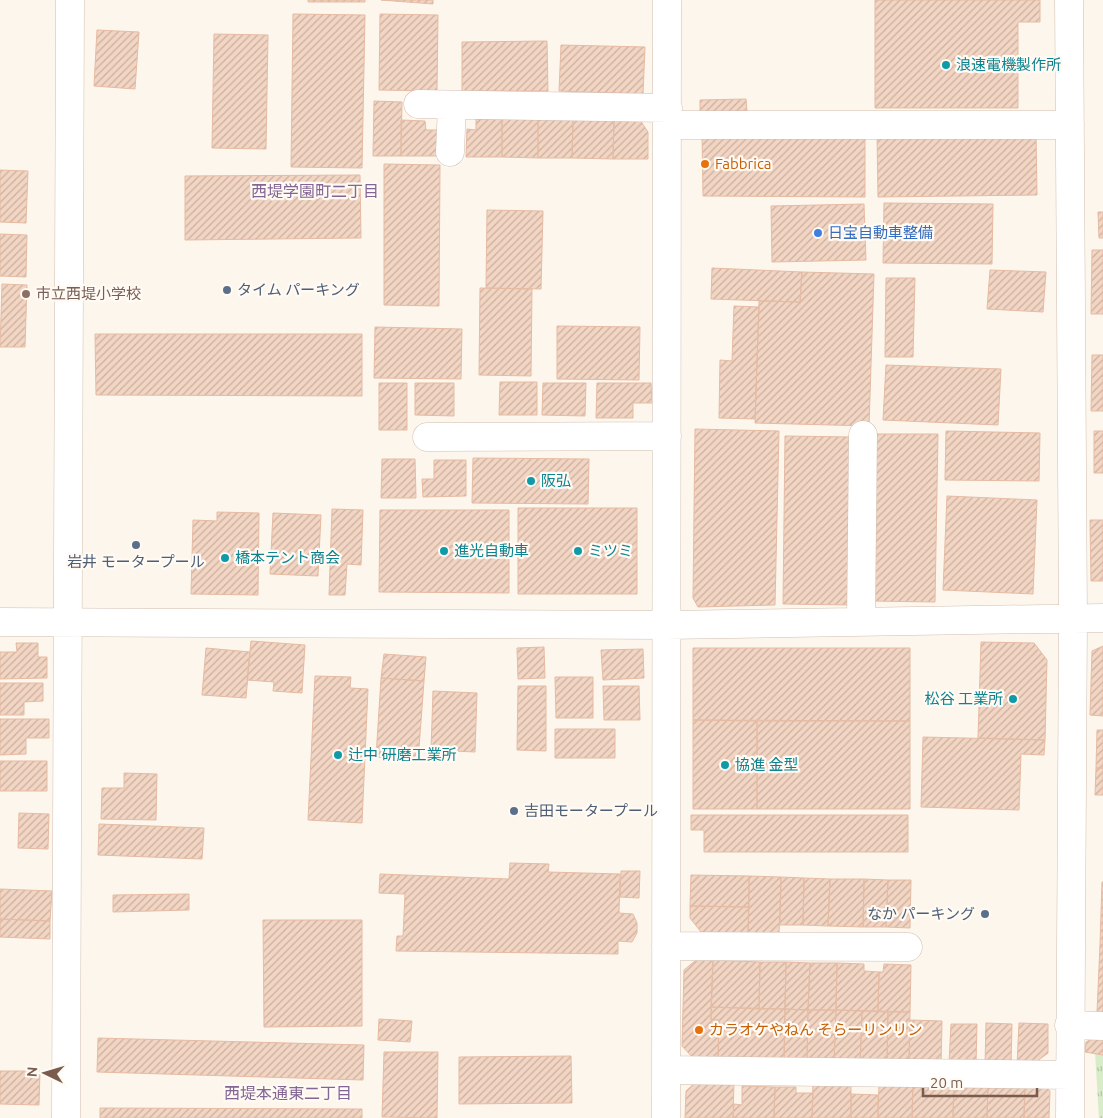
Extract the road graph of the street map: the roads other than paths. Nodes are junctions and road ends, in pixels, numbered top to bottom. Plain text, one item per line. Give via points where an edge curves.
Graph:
1 (70, 0) edge
2 (667, 0) edge
3 (1069, 0) edge
4 (418, 104) dead end
5 (452, 104) junction
6 (668, 116) junction
7 (1070, 125) junction
8 (450, 152) dead end
9 (863, 435) dead end
10 (667, 436) junction
11 (427, 437) dead end
12 (1103, 618) edge
13 (1073, 619) junction
14 (0, 622) edge
15 (68, 622) junction
16 (861, 622) junction
17 (666, 625) junction
18 (666, 946) junction
19 (908, 947) dead end
20 (1069, 1025) junction
21 (1103, 1026) edge
22 (666, 1070) junction
23 (1070, 1075) junction
24 (66, 1118) edge
25 (666, 1118) edge
26 (1070, 1118) edge

1 - 15 street
2 - 6 street
3 - 7 street
4 - 5 street
5 - 6 street
5 - 8 street
6 - 7 street
6 - 10 street
7 - 13 street
9 - 16 street
10 - 11 street
10 - 17 street
12 - 13 street
13 - 16 street
13 - 20 street
14 - 15 street
15 - 17 street
15 - 24 street
16 - 17 street
17 - 18 street
18 - 19 street
18 - 22 street
20 - 21 street
20 - 23 street
22 - 23 street
22 - 25 street
23 - 26 street

